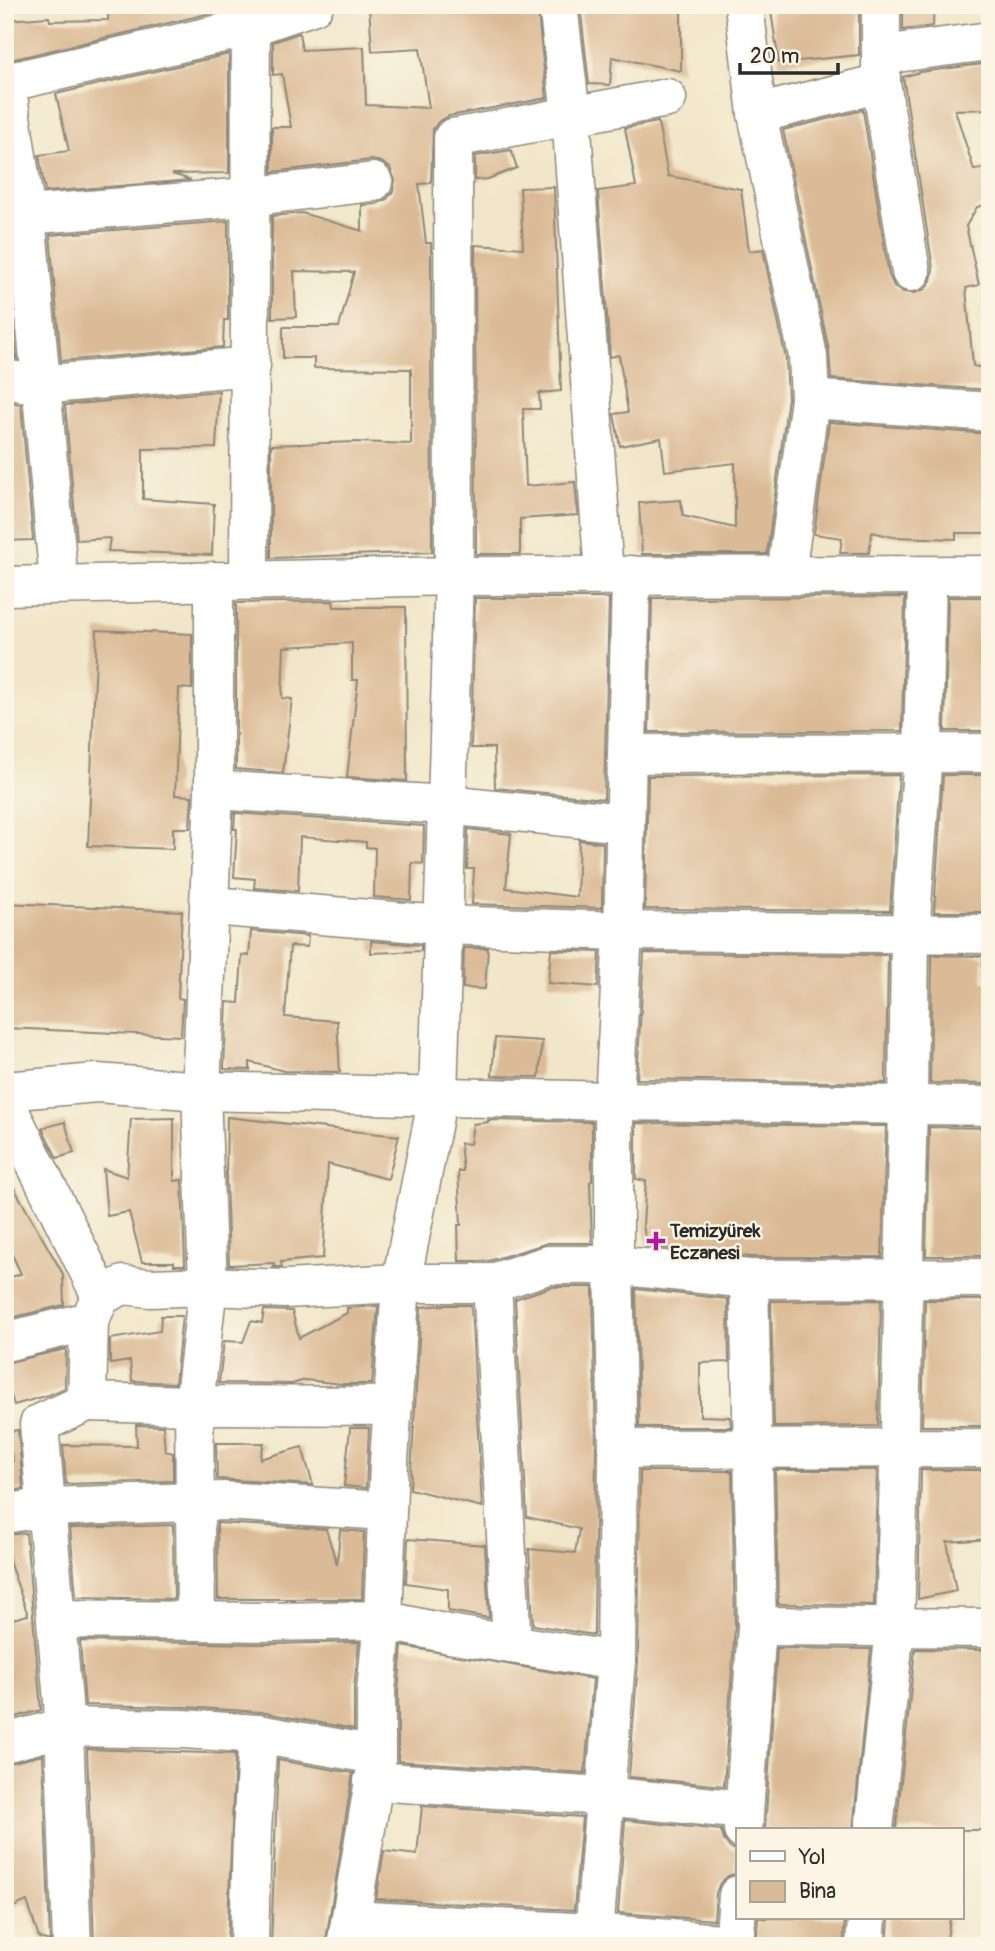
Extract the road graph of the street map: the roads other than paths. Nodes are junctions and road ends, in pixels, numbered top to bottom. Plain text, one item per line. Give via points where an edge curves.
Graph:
1 (314, 5) edge
2 (558, 5) edge
3 (744, 5) edge
4 (881, 5) edge
5 (250, 16) edge
6 (990, 41) edge
7 (881, 69) junction
8 (6, 83) edge
9 (667, 98) dead end
10 (758, 114) junction
11 (571, 115) junction
12 (373, 181) dead end
13 (248, 197) junction
14 (26, 215) junction
15 (911, 272) dead end
16 (251, 366) junction
17 (23, 382) edge
18 (810, 399) junction
19 (990, 412) edge
20 (617, 575) junction
21 (786, 575) junction
22 (990, 575) edge
23 (454, 576) junction
24 (927, 576) junction
25 (231, 581) junction
26 (60, 584) junction
27 (5, 586) edge
28 (990, 753) edge
29 (628, 754) junction
30 (923, 754) junction
31 (214, 790) junction
32 (446, 806) junction
33 (624, 823) junction
34 (211, 906) junction
35 (442, 925) junction
36 (623, 931) junction
37 (910, 934) junction
38 (990, 934) edge
39 (5, 1091) edge
40 (201, 1091) junction
41 (438, 1096) junction
42 (614, 1101) junction
43 (5, 1102) edge
44 (908, 1106) junction
45 (990, 1106) edge
46 (614, 1265) junction
47 (990, 1278) edge
48 (749, 1279) junction
49 (903, 1280) junction
50 (401, 1283) junction
51 (492, 1283) junction
52 (208, 1286) junction
53 (95, 1308) junction
54 (5, 1342) edge
55 (87, 1402) junction
56 (194, 1405) junction
57 (393, 1406) junction
58 (899, 1448) junction
59 (990, 1448) edge
60 (618, 1449) junction
61 (753, 1449) junction
62 (195, 1503) junction
63 (46, 1507) junction
64 (387, 1511) junction
65 (5, 1514) edge
66 (56, 1619) junction
67 (383, 1620) junction
68 (196, 1621) junction
69 (757, 1626) junction
70 (895, 1628) junction
71 (990, 1628) edge
72 (512, 1644) junction
73 (616, 1661) junction
74 (64, 1727) junction
75 (258, 1734) junction
76 (5, 1742) edge
77 (375, 1768) junction
78 (603, 1796) junction
79 (743, 1820) edge
80 (874, 1828) edge
81 (736, 1920) edge
82 (867, 1920) edge
83 (349, 1933) edge
84 (593, 1940) edge
85 (734, 1945) edge
86 (72, 1946) edge
87 (249, 1946) edge
88 (865, 1946) edge

1 - 5 street
2 - 11 street
3 - 10 street
4 - 7 street
5 - 8 street
5 - 13 street
6 - 7 street
7 - 10 street
7 - 15 street
8 - 14 street
9 - 11 street
10 - 18 street via 808,356
11 - 20 street
11 - 23 street via 453,138
12 - 13 street
13 - 14 street
13 - 16 street
14 - 17 street
16 - 17 street
16 - 25 street
17 - 26 street
18 - 19 street
18 - 21 street
20 - 21 street
20 - 23 street
20 - 29 street
21 - 24 street
22 - 24 street
23 - 25 street
23 - 32 street
24 - 30 street
25 - 26 street
25 - 31 street
26 - 27 street
28 - 30 street
29 - 30 street
29 - 33 street
30 - 37 street
31 - 32 street
31 - 34 street
32 - 33 street
32 - 35 street
33 - 36 street
34 - 35 street
34 - 40 street
35 - 36 street
35 - 41 street
36 - 37 street
36 - 42 street
37 - 38 street
37 - 44 street
39 - 40 street via 97,1083
40 - 41 street
40 - 52 street
41 - 42 street
41 - 50 street
42 - 44 street
42 - 46 street
43 - 53 street
44 - 45 street
44 - 49 street
46 - 48 street
46 - 51 street via 548,1265
46 - 60 street
47 - 49 street
48 - 49 street
48 - 61 street
49 - 58 street
50 - 51 street
50 - 52 street via 285,1289
50 - 57 street
51 - 72 street
52 - 53 street via 150,1289 123,1285
52 - 56 street
53 - 54 street
53 - 55 street
55 - 56 street
55 - 63 street via 39,1424
56 - 57 street
56 - 62 street
57 - 64 street
58 - 59 street
58 - 61 street
58 - 70 street
60 - 61 street
60 - 73 street
61 - 69 street
62 - 63 street
62 - 64 street
62 - 68 street
63 - 65 street
63 - 66 street
64 - 67 street
66 - 68 street
66 - 74 street
67 - 68 street
67 - 72 street
67 - 77 street
69 - 70 street
69 - 79 street
70 - 71 street
70 - 80 street
72 - 73 street
73 - 78 street
74 - 75 street
74 - 76 street
74 - 86 street
75 - 77 street
75 - 87 street
77 - 78 street
77 - 83 street
78 - 79 street
78 - 84 street
81 - 85 street
82 - 88 street
83 - 84 street
84 - 85 street

